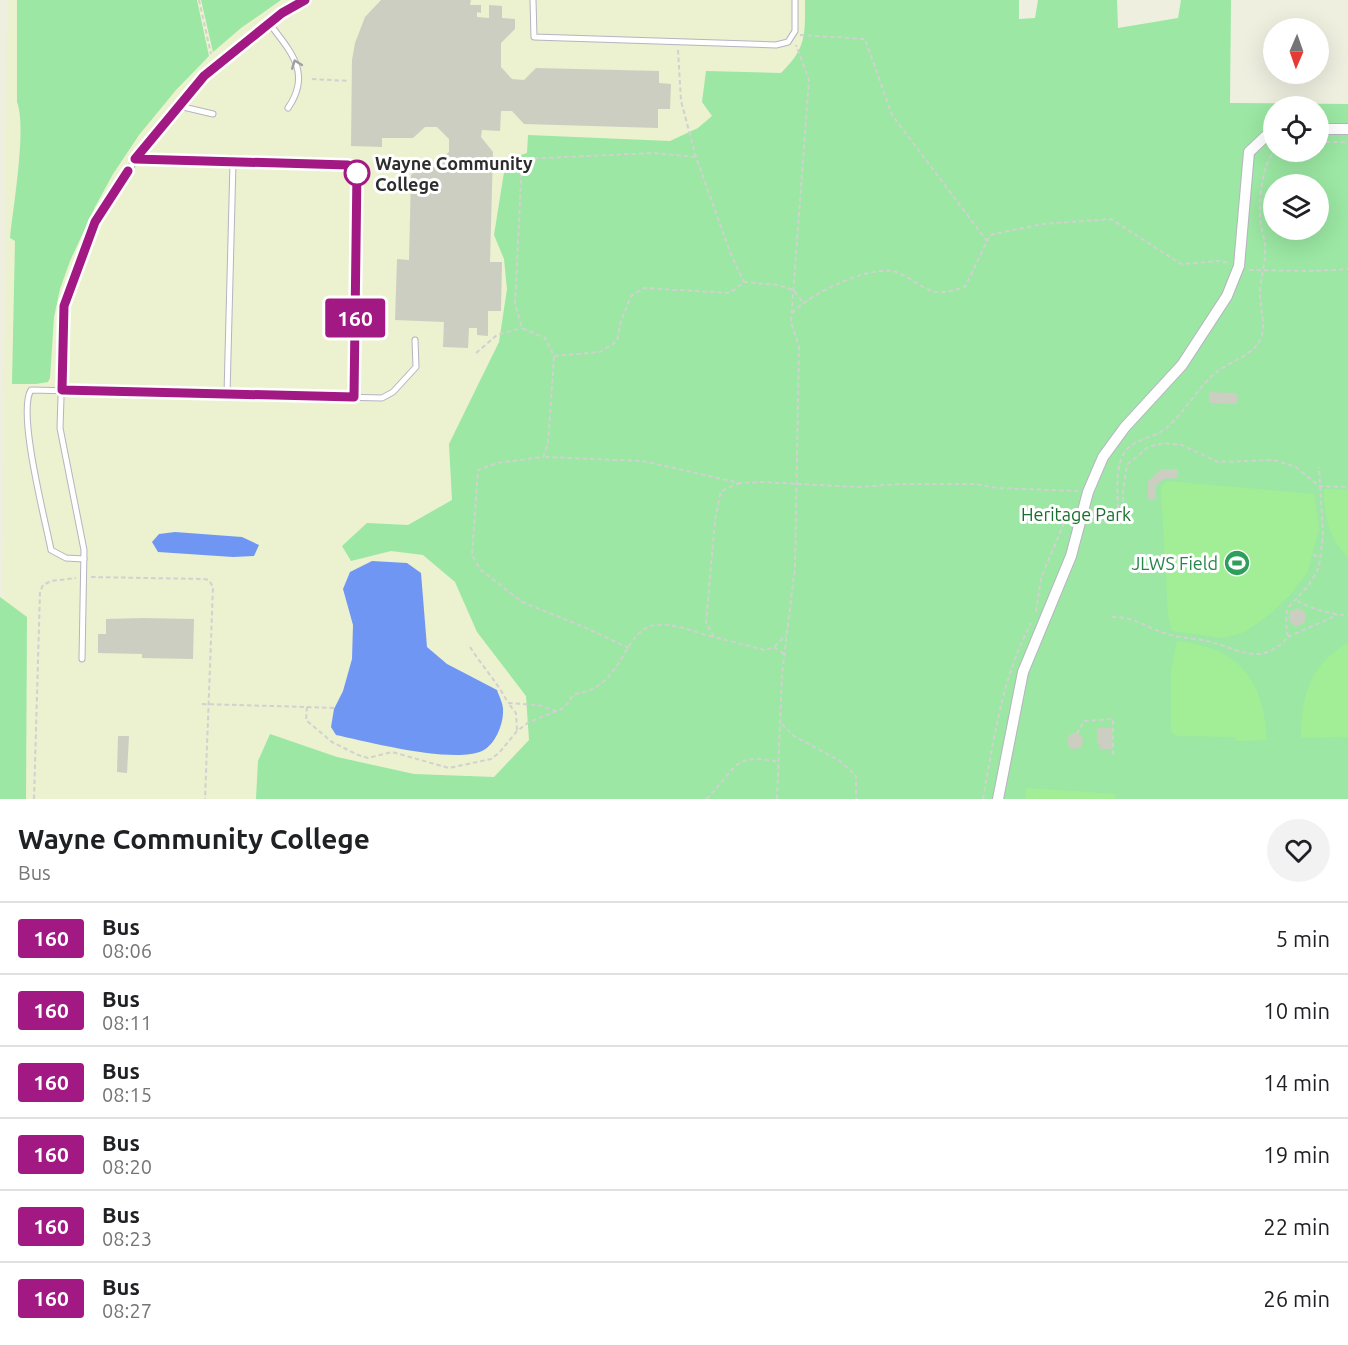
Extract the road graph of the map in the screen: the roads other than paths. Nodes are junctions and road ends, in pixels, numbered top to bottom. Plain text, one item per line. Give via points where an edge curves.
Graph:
1 (305, 0) edge
2 (533, 0) edge
3 (795, 0) edge
4 (269, 23) junction
5 (179, 106) junction
6 (288, 108) dead end
7 (213, 114) dead end
8 (1329, 129) edge
9 (1348, 129) edge
10 (1263, 139) edge
11 (135, 159) junction
12 (233, 162) junction
13 (415, 340) dead end
14 (62, 390) junction
15 (227, 394) junction
16 (354, 397) junction
17 (84, 559) junction
18 (82, 659) dead end
19 (998, 799) edge

1 - 4 lane
2 - 3 lane via 534,37 776,45 788,42 795,31
4 - 5 lane via 204,76
6 -> 4 lane via 298,94 300,76 292,55
5 - 7 lane
5 - 11 lane
8 - 9 street
10 - 19 street via 1249,152 1239,266 1227,296 1182,365 1103,457 1088,492 1071,556 1023,672
11 - 12 lane
11 - 14 lane via 95,222 64,306
12 - 15 lane
12 - 16 lane via 348,165 357,170
13 - 16 lane via 416,367 393,392 382,398
14 - 15 lane
14 - 17 lane via 60,428
14 - 17 lane via 31,390 26,404 27,425 51,550 66,558
15 - 16 lane
17 - 18 lane

